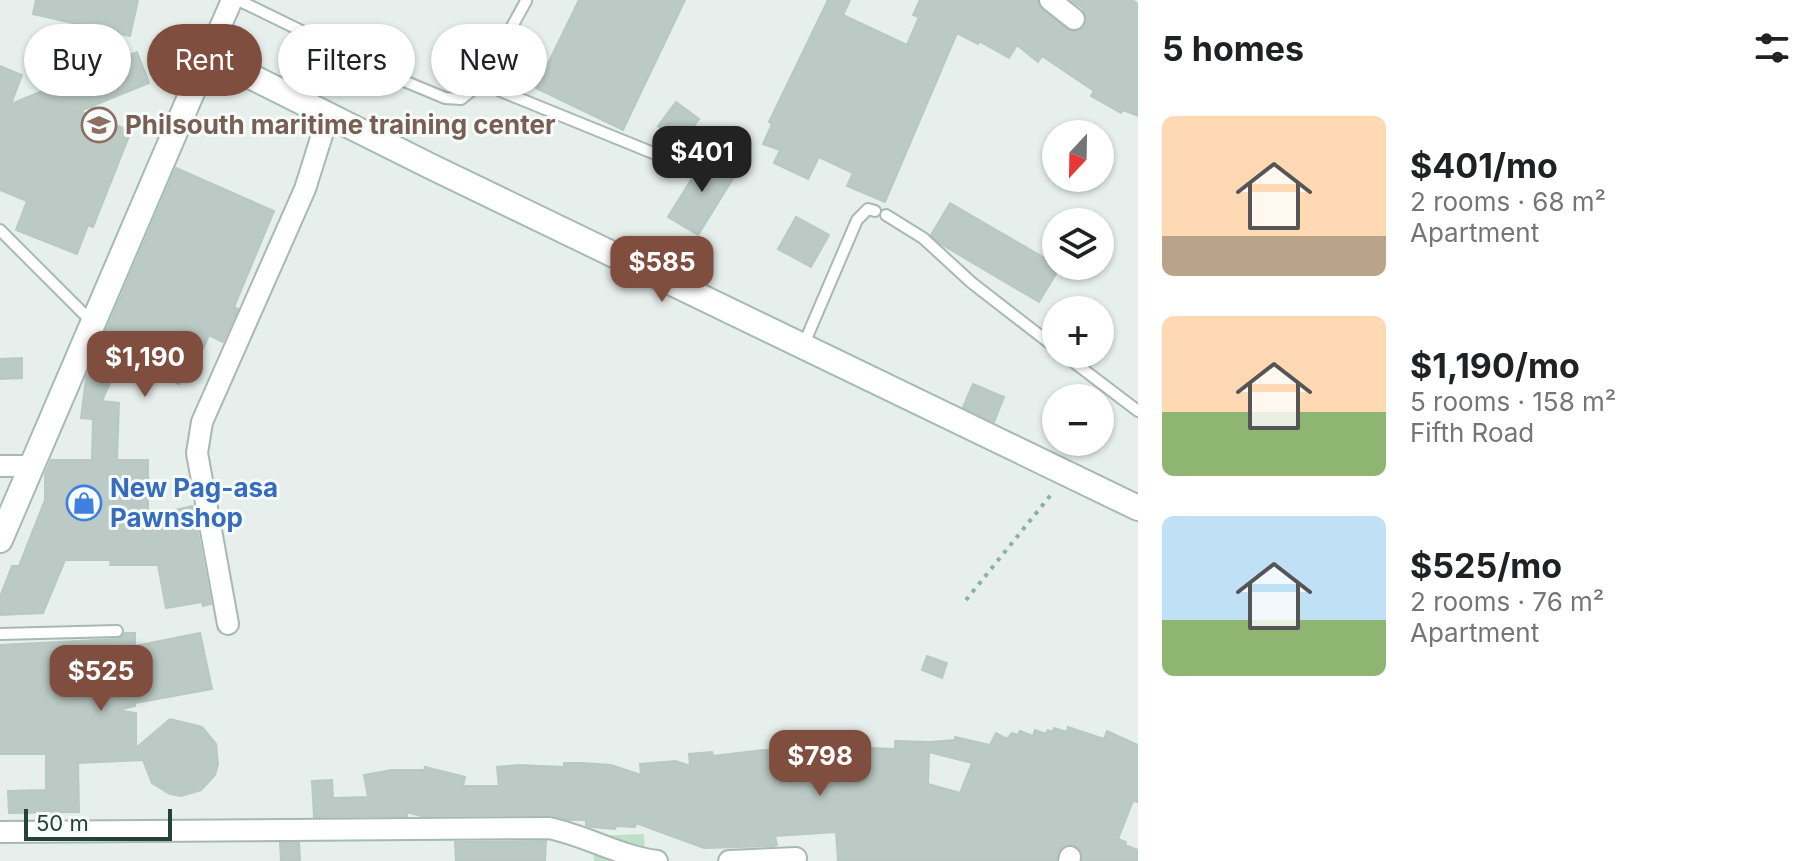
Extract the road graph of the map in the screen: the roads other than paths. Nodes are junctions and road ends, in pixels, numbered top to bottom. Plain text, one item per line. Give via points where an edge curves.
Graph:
1 (235, 0) edge
2 (1050, 0) edge
3 (526, 1) edge
4 (1074, 19) dead end
5 (223, 24) edge
6 (513, 24) edge
7 (262, 82) edge
8 (431, 91) edge
9 (191, 96) edge
10 (441, 96) edge
11 (465, 96) edge
12 (513, 96) edge
13 (328, 116) junction
14 (663, 157) dead end
15 (0, 230) edge
16 (94, 324) junction
17 (1042, 337) edge
18 (803, 346) junction
19 (1081, 368) edge
20 (1138, 411) edge
21 (0, 466) edge
22 (32, 466) junction
23 (1138, 508) edge
24 (0, 540) edge
25 (228, 624) dead end
26 (117, 631) dead end
27 (0, 634) edge
28 (0, 832) edge
29 (796, 858) dead end
30 (657, 861) edge
31 (729, 861) edge

1 - 5 street
1 - 8 lane
2 - 4 street
3 - 6 lane
7 - 13 street
9 - 16 street
10 - 11 lane
12 - 14 lane
13 - 18 street
13 - 25 street via 305,189 197,439
15 - 16 lane
16 - 22 street
17 - 18 lane via 923,238 868,209 857,220
18 - 23 street
19 - 20 lane
21 - 22 street
22 - 24 street
26 - 27 lane
28 - 30 street via 549,828 620,854
29 - 31 street

